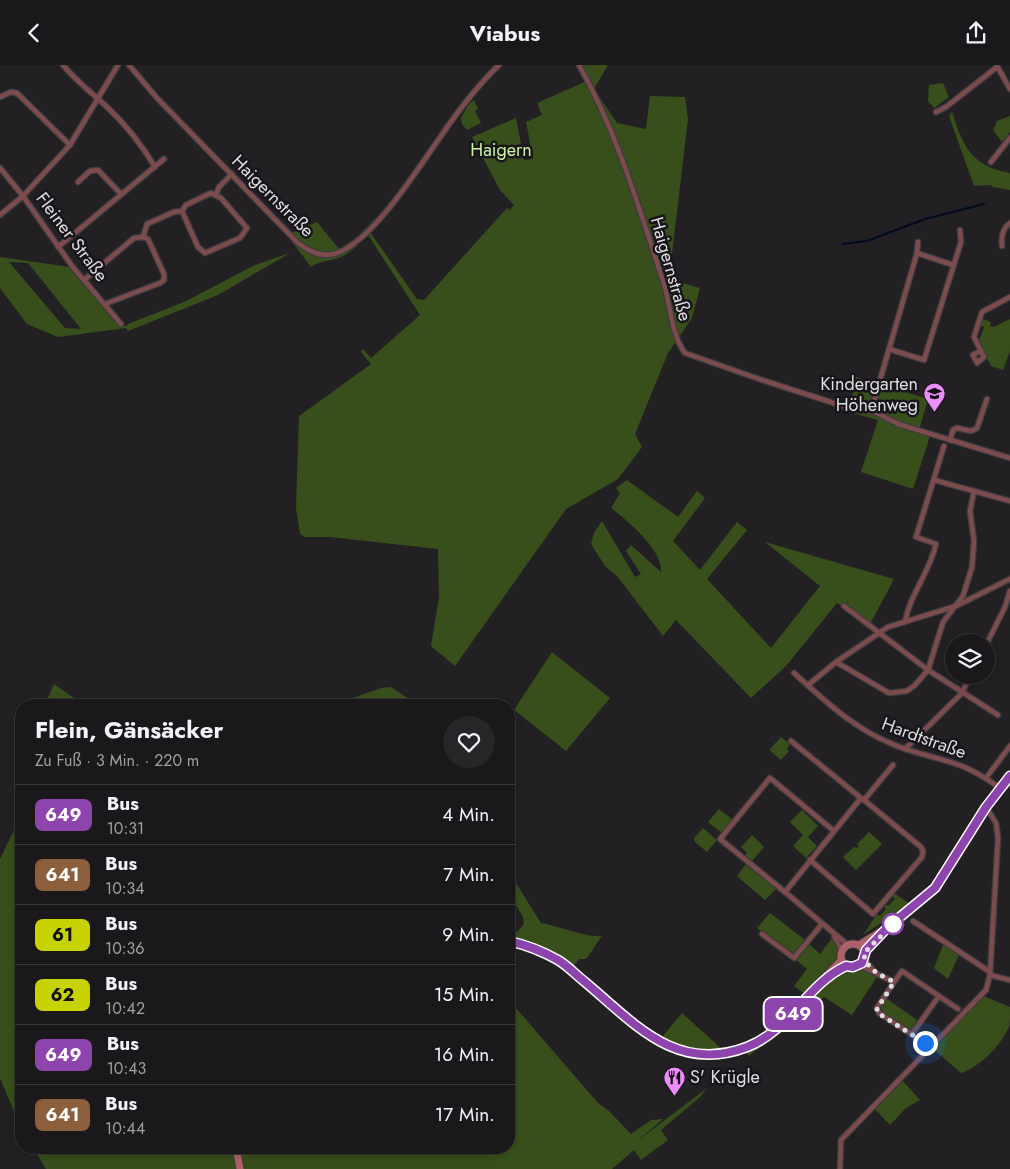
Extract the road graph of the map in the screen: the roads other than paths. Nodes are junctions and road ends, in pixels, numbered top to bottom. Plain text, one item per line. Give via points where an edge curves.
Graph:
1 (63, 65) edge
2 (118, 65) edge
3 (127, 65) edge
4 (499, 65) edge
5 (579, 65) edge
6 (997, 66) edge
7 (1010, 89) edge
8 (0, 97) edge
9 (98, 100) junction
10 (936, 112) dead end
11 (1010, 138) edge
12 (70, 145) junction
13 (164, 159) dead end
14 (991, 162) dead end
15 (0, 167) edge
16 (155, 167) junction
17 (232, 175) junction
18 (78, 182) dead end
19 (120, 193) junction
20 (216, 194) junction
21 (23, 196) junction
22 (182, 211) junction
23 (0, 215) edge
24 (1010, 223) edge
25 (960, 230) dead end
26 (144, 237) junction
27 (918, 242) dead end
28 (1002, 246) dead end
29 (58, 247) junction
30 (917, 253) junction
31 (953, 265) junction
32 (84, 280) junction
33 (1010, 297) edge
34 (105, 304) junction
35 (121, 324) dead end
36 (889, 349) junction
37 (980, 351) dead end
38 (987, 399) dead end
39 (871, 411) junction
40 (950, 440) junction
41 (944, 446) dead end
42 (1010, 458) edge
43 (934, 479) junction
44 (974, 491) junction
45 (1010, 501) edge
46 (1010, 579) edge
47 (1010, 591) edge
48 (956, 605) junction
49 (844, 606) dead end
50 (905, 622) junction
51 (879, 633) junction
52 (991, 634) edge
53 (836, 662) junction
54 (928, 670) junction
55 (794, 673) dead end
56 (966, 684) edge
57 (808, 685) junction
58 (962, 693) junction
59 (998, 715) dead end
60 (791, 741) dead end
61 (1010, 746) edge
62 (905, 749) junction
63 (893, 765) dead end
64 (1010, 776) edge
65 (986, 778) junction
66 (1000, 788) junction
67 (862, 799) junction
68 (986, 807) junction
69 (834, 831) junction
70 (810, 860) junction
71 (784, 892) junction
72 (913, 921) dead end
73 (822, 924) junction
74 (888, 927) junction
75 (762, 934) dead end
76 (515, 942) edge
77 (859, 945) junction
78 (845, 947) junction
79 (862, 959) junction
80 (844, 963) junction
81 (990, 974) junction
82 (1010, 980) edge
83 (894, 982) junction
84 (939, 996) junction
85 (958, 1009) dead end
86 (912, 1034) junction
87 (925, 1043) dead end
88 (237, 1154) edge
89 (240, 1169) edge
90 (840, 1169) edge

1 - 9 street
2 - 9 street
3 - 17 street, Haigernstraße
4 - 17 street, Haigernstraße via 456,116 399,196 355,243 336,254 317,254 306,249
5 - 39 street, Haigernstraße via 603,111 666,288 675,333 686,353 846,407
6 - 7 street
6 - 10 street
8 - 12 street via 17,93
9 - 12 street
9 - 16 street via 140,145
11 - 14 street
12 - 21 street
13 - 16 street
15 - 21 street, Fleiner Straße
16 - 19 street
17 - 20 street
18 - 19 street via 90,171 98,170
19 - 29 street
20 - 22 street via 211,193 186,205
20 - 22 street via 246,224 247,232 240,238 203,252
21 - 23 street
21 - 29 street, Fleiner Straße
22 - 26 street via 147,224
24 - 28 street via 1001,237
25 - 31 street via 961,242
26 - 32 street via 134,238
26 - 34 street via 151,245 164,280
27 - 30 street
29 - 32 street, Fleiner Straße
30 - 31 street
30 - 36 street
31 - 36 street via 924,360
32 - 34 street, Fleiner Straße
33 - 37 street via 982,312 974,337
34 - 35 street, Fleiner Straße
36 - 39 street
38 - 40 street via 978,428 971,431 957,427
39 - 40 street, Haigernstraße
40 - 42 street, Haigernstraße
41 - 43 street
43 - 44 street
43 - 50 street via 916,537 936,544 934,555 908,607
44 - 45 street
44 - 48 street via 970,511 974,541 972,567 963,596
46 - 48 street
47 - 52 street
48 - 50 street
48 - 54 street via 943,622
49 - 51 street
50 - 51 street
51 - 53 street
51 - 54 street
53 - 54 street via 889,693 906,691
53 - 57 street
54 - 58 street
55 - 57 street, Hardtstraße
56 - 58 street
57 - 62 street, Hardtstraße via 837,711 871,734
58 - 59 street
58 - 62 street
60 - 67 street
61 - 65 street
62 - 65 street, Hardtstraße via 957,764
63 - 67 street
64 - 66 main road
65 - 66 street, Hardtstraße
66 - 68 main road
67 - 69 street
67 - 70 street via 921,847 922,857 873,914
68 - 74 main road via 935,888
68 - 81 street via 993,816 998,838
69 - 70 street
69 - 71 street via 770,778 742,811 720,839
70 - 71 street
71 - 73 street
72 - 81 street
73 - 75 street via 794,958
73 - 78 street
74 - 77 main road
74 - 79 main road
76 - 80 main road via 560,961 656,1041 678,1051 723,1053 747,1047 788,1020
77 - 78 main road
77 - 79 main road
78 - 80 main road
79 - 80 main road via 853,967
79 - 83 street via 874,971
81 - 82 street
81 - 90 street via 982,996 841,1140
83 - 84 street via 902,971
83 - 86 street via 877,1009 878,1013
84 - 85 street
84 - 86 street
86 - 87 street
88 - 89 main road

